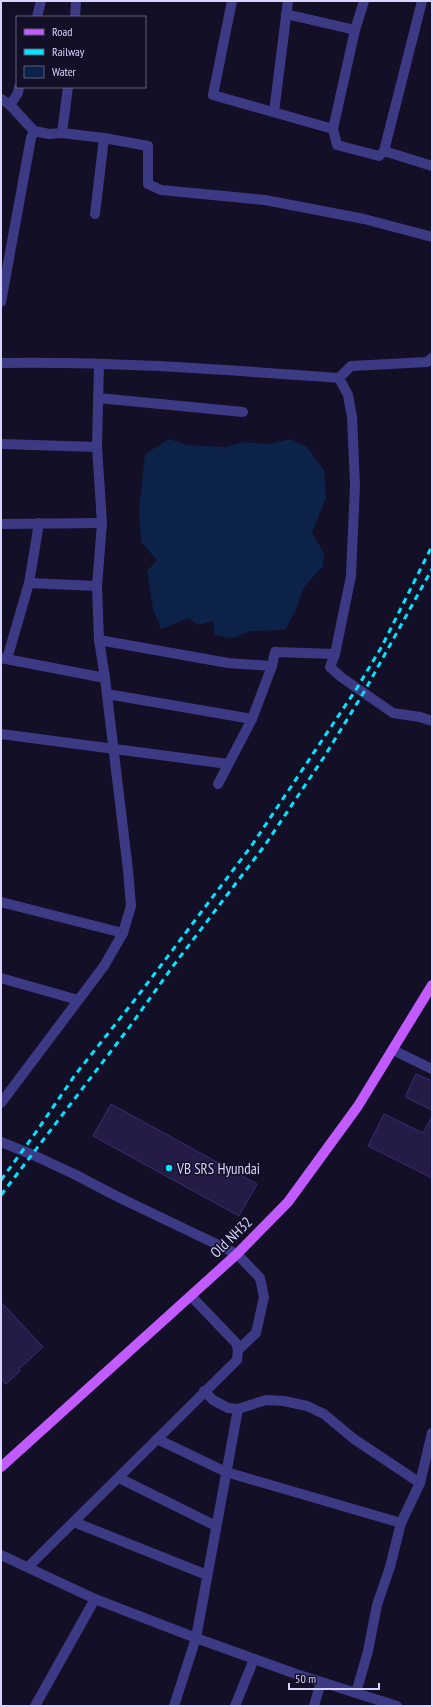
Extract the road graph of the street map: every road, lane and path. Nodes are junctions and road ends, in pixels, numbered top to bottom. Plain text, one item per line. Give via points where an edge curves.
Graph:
1 (41, 1) edge
2 (76, 1) edge
3 (232, 1) edge
4 (288, 1) edge
5 (364, 1) edge
6 (422, 1) edge
7 (286, 14) junction
8 (37, 16) edge
9 (75, 16) edge
10 (355, 30) junction
11 (19, 88) edge
12 (68, 88) edge
13 (1, 99) edge
14 (10, 105) junction
15 (274, 112) junction
16 (334, 128) junction
17 (34, 131) junction
18 (62, 134) junction
19 (104, 138) junction
20 (384, 151) junction
21 (432, 166) edge
22 (95, 214) dead end
23 (432, 237) edge
24 (1, 298) edge
25 (432, 358) edge
26 (1, 363) edge
27 (99, 364) junction
28 (339, 378) junction
29 (98, 398) junction
30 (243, 412) dead end
31 (1, 444) edge
32 (97, 447) junction
33 (39, 523) junction
34 (102, 523) junction
35 (1, 524) edge
36 (29, 583) junction
37 (97, 586) junction
38 (99, 640) junction
39 (335, 654) junction
40 (4, 658) edge
41 (272, 666) junction
42 (105, 678) junction
43 (107, 694) junction
44 (252, 719) junction
45 (432, 721) edge
46 (1, 734) edge
47 (113, 748) junction
48 (228, 764) junction
49 (218, 784) dead end
50 (1, 902) edge
51 (123, 933) junction
52 (1, 978) edge
53 (432, 985) edge
54 (78, 1000) junction
55 (392, 1050) junction
56 (432, 1069) edge
57 (1, 1103) edge
58 (1, 1142) edge
59 (237, 1254) junction
60 (191, 1296) junction
61 (238, 1350) junction
62 (204, 1391) junction
63 (238, 1409) junction
64 (432, 1433) edge
65 (157, 1439) junction
66 (1, 1467) edge
67 (226, 1472) junction
68 (119, 1478) junction
69 (420, 1483) junction
70 (74, 1522) junction
71 (401, 1523) junction
72 (216, 1526) junction
73 (1, 1555) edge
74 (28, 1567) junction
75 (207, 1575) junction
76 (95, 1599) junction
77 (196, 1638) junction
78 (254, 1659) junction
79 (321, 1682) junction
80 (356, 1693) junction
81 (35, 1706) edge
82 (174, 1706) edge
83 (235, 1706) edge
84 (314, 1706) edge
85 (397, 1706) edge

1 - 8 street
2 - 9 street
3 - 15 street via 213,95
4 - 7 street
5 - 10 street
6 - 20 street
7 - 10 street
7 - 15 street
10 - 16 street
11 - 14 street
12 - 18 street
13 - 14 street
14 - 17 street
15 - 16 street
16 - 20 street via 337,146 379,156
17 - 18 street
17 - 24 street via 28,150
18 - 19 street
19 - 22 street
19 - 23 street via 148,146 148,184 161,190 265,200 364,219
20 - 21 street
25 - 28 street via 427,362 351,366
26 - 27 street
27 - 28 street
27 - 29 street
28 - 39 street via 348,395 352,417 355,485 351,576
29 - 30 street
29 - 32 street
31 - 32 street
32 - 34 street
33 - 34 street
33 - 35 street
33 - 36 street
34 - 37 street
36 - 37 street
36 - 40 street
37 - 38 street
38 - 41 street via 228,663
38 - 42 street
39 - 41 street via 275,652
39 - 45 street via 330,667 393,713
40 - 42 street
41 - 44 street
42 - 43 street
43 - 44 street
43 - 47 street
44 - 48 street
46 - 47 street
47 - 48 street
47 - 51 street via 131,906
48 - 49 street
50 - 51 street
51 - 54 street via 104,966
52 - 54 street
53 - 55 main road, Old NH32
54 - 57 street
55 - 56 street
55 - 59 main road, Old NH32 via 358,1106 288,1202
58 - 59 street
59 - 60 main road, Old NH32
59 - 61 street via 260,1278 264,1297 256,1333
60 - 61 street via 236,1343
60 - 66 main road, Old NH32
61 - 62 street via 237,1360
62 - 63 street via 213,1400 228,1408
62 - 65 street
63 - 67 street
63 - 69 street via 266,1400 307,1406 324,1414 354,1439
64 - 69 street
65 - 67 street
65 - 68 street
67 - 71 street
67 - 72 street
68 - 70 street
68 - 72 street
69 - 71 street
70 - 74 street
70 - 75 street
71 - 80 street via 377,1605
72 - 75 street
73 - 74 street
74 - 76 street
75 - 77 street
76 - 77 street
76 - 81 street
77 - 78 street
77 - 82 street
78 - 79 street
78 - 83 street
79 - 80 street
79 - 84 street
80 - 85 street

